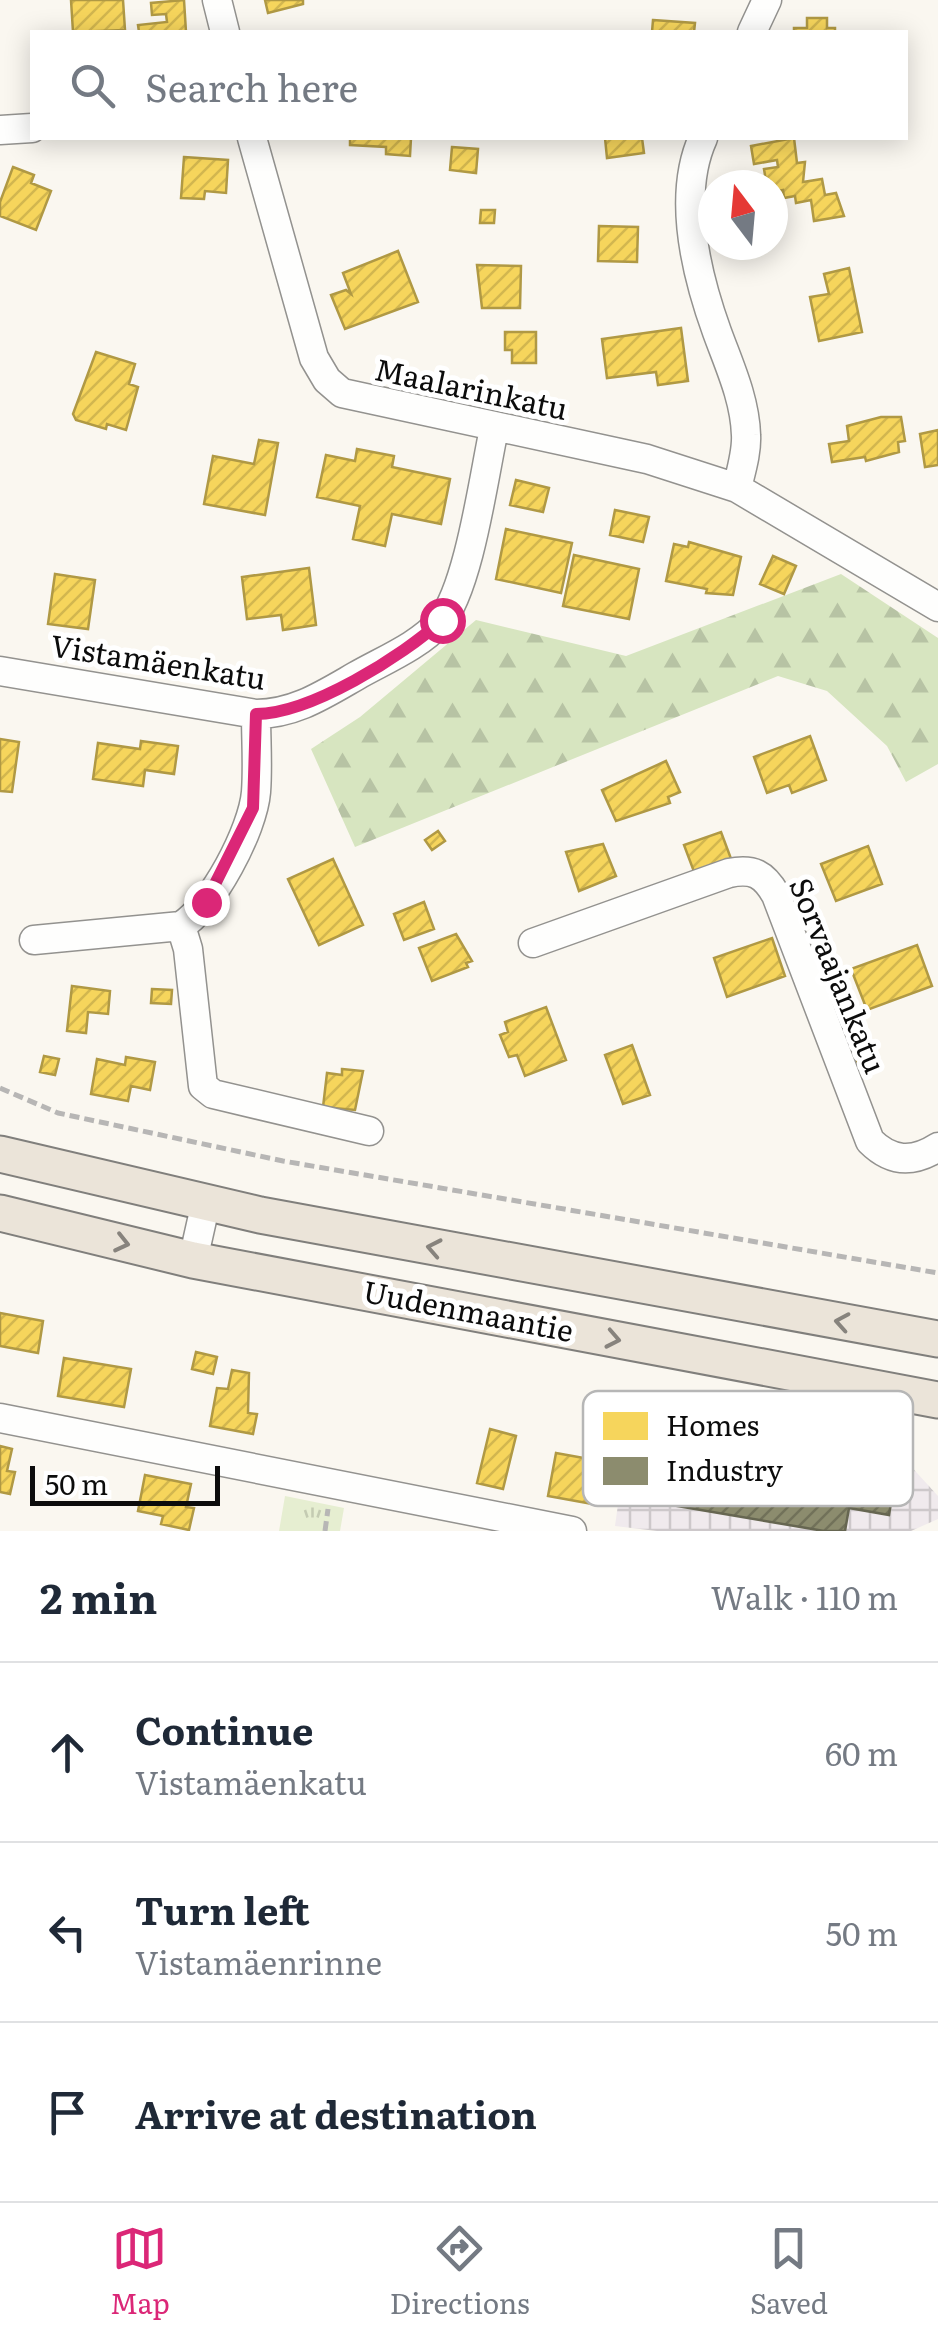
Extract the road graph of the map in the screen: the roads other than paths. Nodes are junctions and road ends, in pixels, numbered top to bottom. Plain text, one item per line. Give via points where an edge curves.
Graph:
1 (217, 0) edge
2 (767, 0) edge
3 (224, 30) edge
4 (753, 30) edge
5 (30, 128) edge
6 (0, 130) edge
7 (253, 140) edge
8 (702, 140) edge
9 (494, 428) junction
10 (737, 488) junction
11 (938, 605) edge
12 (0, 671) edge
13 (256, 714) junction
14 (180, 926) junction
15 (34, 940) dead end
16 (533, 943) dead end
17 (370, 1131) dead end
18 (0, 1144) edge
19 (938, 1147) edge
20 (15, 1158) edge
21 (206, 1202) junction
22 (0, 1213) edge
23 (194, 1260) junction
24 (938, 1339) edge
25 (890, 1391) edge
26 (913, 1395) edge
27 (938, 1400) edge
28 (0, 1418) edge
29 (572, 1531) edge

1 - 3 street
2 - 4 street
5 - 6 street
7 - 9 street, Maalarinkatu via 308,340 327,380 352,398
8 - 10 street via 690,201 705,294 744,412
9 - 10 street, Maalarinkatu via 647,460
9 - 13 street, Vistamäenkatu via 460,583 442,620 316,700
10 - 11 street, Maalarinkatu
12 - 13 street, Vistamäenkatu
13 - 14 street via 256,793 248,826 196,917
14 - 15 street
14 - 17 street via 203,1086 213,1094
16 - 19 street, Sorvaajankatu via 729,873 760,874 776,895 870,1141 884,1155 903,1160
18 - 20 main road, Uudenmaantie
20 - 21 main road, Uudenmaantie
21 - 23 street
24 -> 21 main road, Uudenmaantie
22 -> 23 main road, Uudenmaantie
23 -> 25 main road, Uudenmaantie
26 -> 27 main road, Uudenmaantie
28 - 29 street

